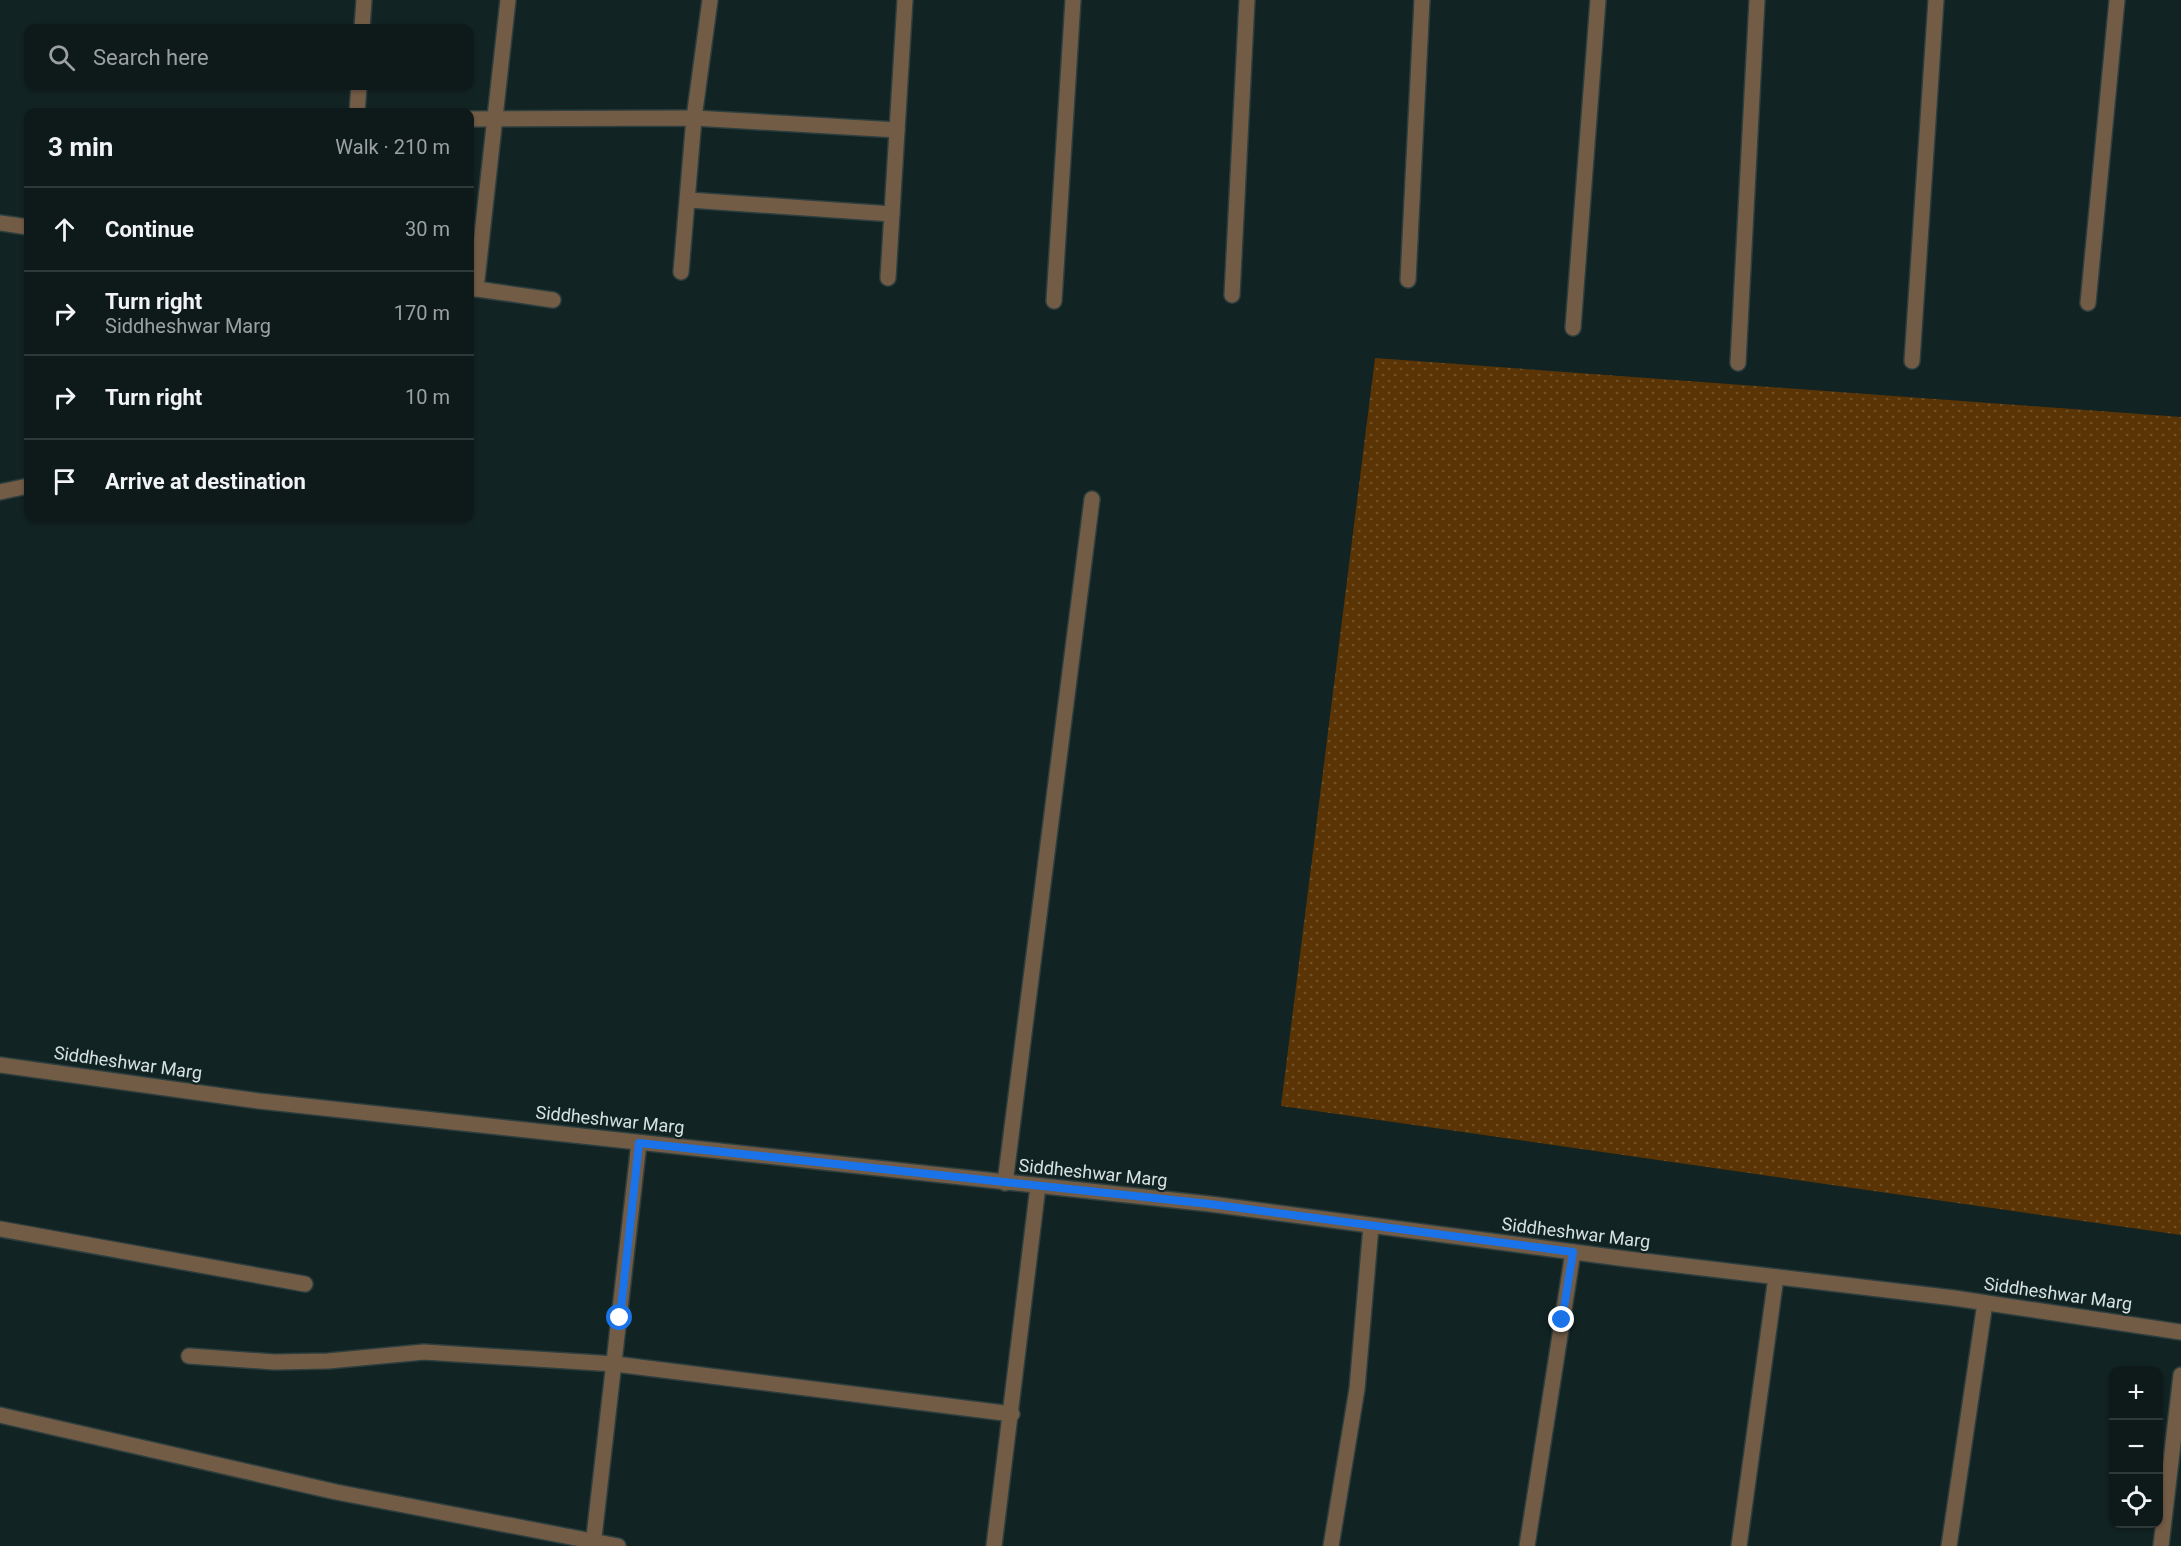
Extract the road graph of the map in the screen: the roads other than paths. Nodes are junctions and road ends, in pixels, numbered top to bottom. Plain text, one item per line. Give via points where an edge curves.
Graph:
1 (363, 0) edge
2 (508, 0) edge
3 (710, 0) edge
4 (905, 0) edge
5 (1073, 0) edge
6 (1247, 0) edge
7 (1422, 0) edge
8 (1598, 0) edge
9 (1757, 0) edge
10 (1936, 0) edge
11 (2117, 0) edge
12 (362, 24) edge
13 (358, 90) edge
14 (357, 108) edge
15 (694, 118) junction
16 (474, 119) edge
17 (495, 120) junction
18 (897, 130) junction
19 (689, 200) junction
20 (892, 214) junction
21 (0, 223) edge
22 (24, 226) edge
23 (681, 272) dead end
24 (888, 278) dead end
25 (474, 280) edge
26 (1408, 280) dead end
27 (474, 288) edge
28 (1232, 295) dead end
29 (554, 300) dead end
30 (1054, 301) dead end
31 (2088, 303) dead end
32 (1573, 328) dead end
33 (1912, 361) dead end
34 (1738, 363) dead end
35 (24, 487) edge
36 (0, 492) edge
37 (1092, 499) dead end
38 (0, 1065) edge
39 (639, 1143) junction
40 (1005, 1183) junction
41 (1038, 1186) junction
42 (1371, 1226) junction
43 (0, 1229) edge
44 (1573, 1252) junction
45 (1776, 1277) junction
46 (305, 1284) dead end
47 (1985, 1303) junction
48 (2181, 1332) edge
49 (189, 1356) dead end
50 (615, 1364) junction
51 (2181, 1375) edge
52 (1012, 1414) junction
53 (0, 1415) edge
54 (594, 1544) edge
55 (618, 1546) edge
56 (994, 1546) edge
57 (1331, 1546) edge
58 (1527, 1546) edge
59 (1739, 1546) edge
60 (1949, 1546) edge
61 (2161, 1546) edge

1 - 12 street
2 - 17 street
3 - 15 street
4 - 18 street
5 - 30 street
6 - 28 street
7 - 26 street
8 - 32 street
9 - 34 street
10 - 33 street
11 - 31 street
13 - 14 street
15 - 17 street
15 - 18 street
15 - 19 street
16 - 17 street
17 - 25 street
18 - 20 street
19 - 20 street
19 - 23 street
20 - 24 street
21 - 22 street
27 - 29 street
35 - 36 street
37 - 40 street
38 - 39 street, Siddheshwar Marg via 259,1101
39 - 40 street, Siddheshwar Marg
39 - 50 street
40 - 41 street, Siddheshwar Marg
41 - 42 street, Siddheshwar Marg
41 - 52 street
42 - 44 street, Siddheshwar Marg
42 - 57 street via 1357,1389
43 - 46 street
44 - 45 street, Siddheshwar Marg
44 - 58 street
45 - 47 street, Siddheshwar Marg
45 - 59 street
47 - 48 street, Siddheshwar Marg
47 - 60 street
49 - 50 street via 274,1362 424,1352
50 - 52 street
50 - 54 street
51 - 61 street
52 - 56 street
53 - 54 street via 336,1492
54 - 55 street

